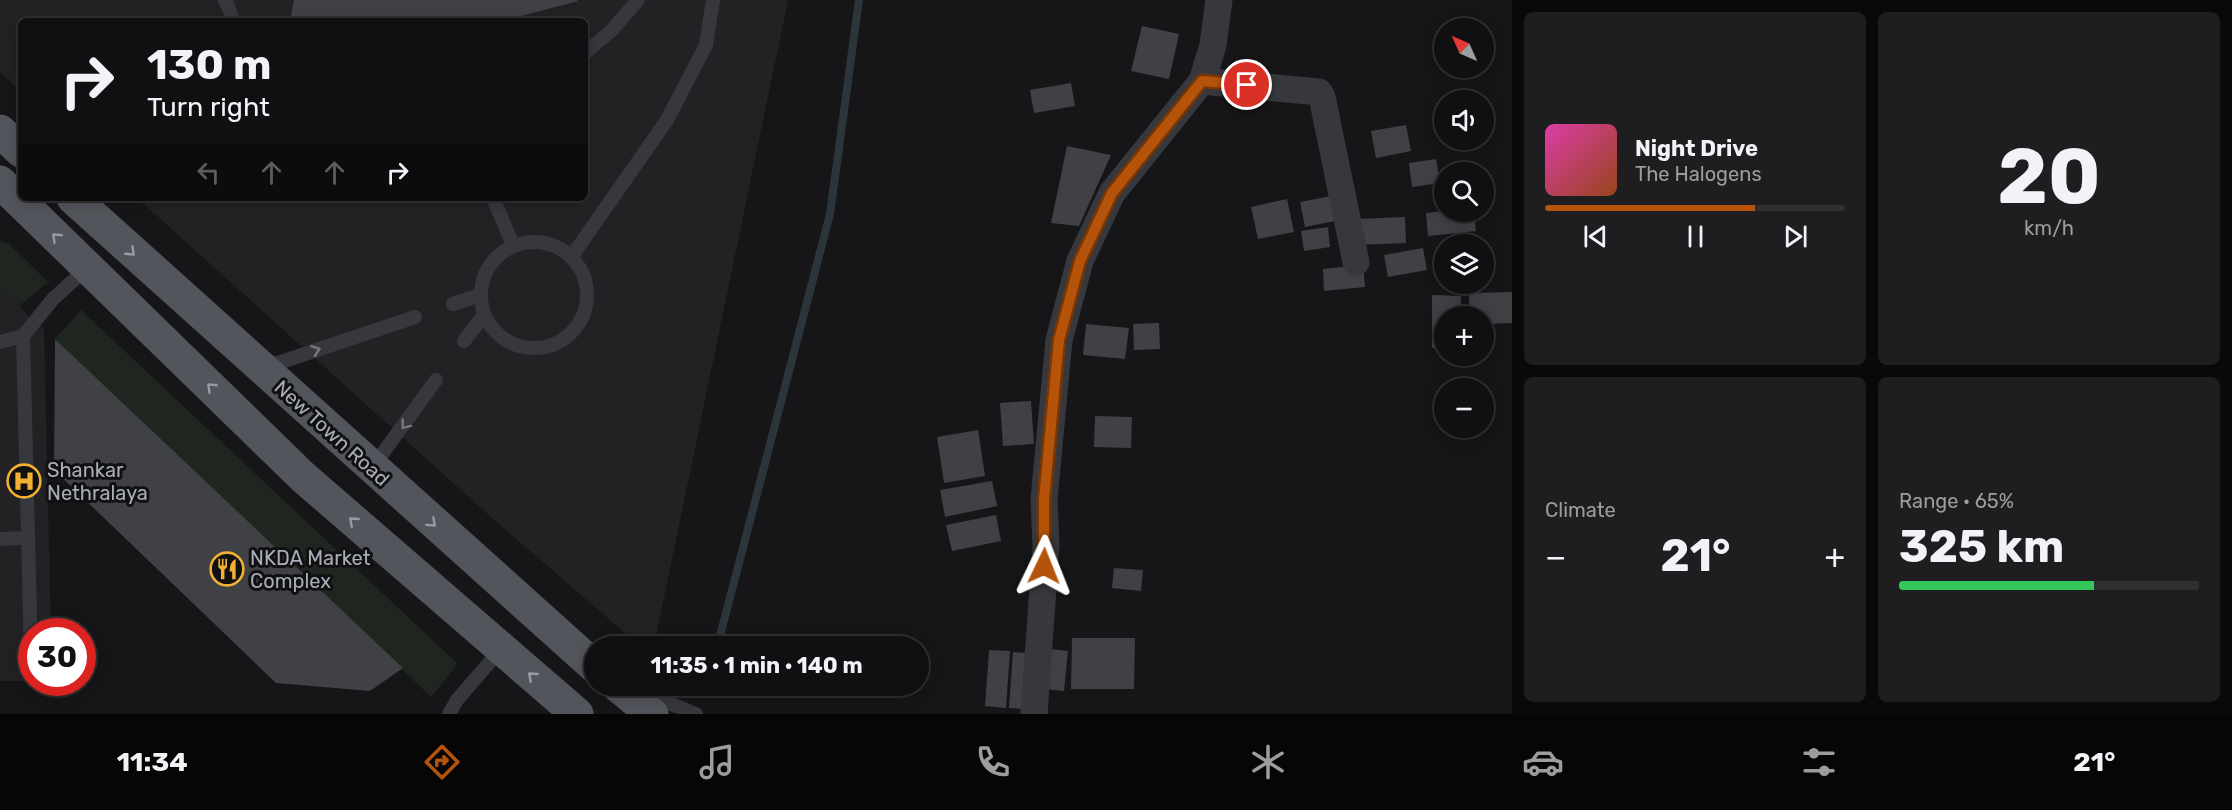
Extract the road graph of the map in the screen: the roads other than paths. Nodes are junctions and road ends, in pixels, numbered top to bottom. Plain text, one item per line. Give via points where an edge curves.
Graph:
1 (225, 0) edge
2 (638, 0) edge
3 (713, 0) edge
4 (1219, 0) edge
5 (233, 18) edge
6 (588, 50) edge
7 (1202, 81) junction
8 (0, 131) edge
9 (18, 148) edge
10 (0, 182) edge
11 (18, 199) edge
12 (20, 201) edge
13 (76, 201) edge
14 (494, 201) edge
15 (513, 245) junction
16 (572, 256) junction
17 (1356, 262) dead end
18 (88, 267) junction
19 (480, 295) junction
20 (453, 304) dead end
21 (484, 315) junction
22 (415, 317) dead end
23 (23, 336) junction
24 (1, 341) edge
25 (464, 341) dead end
26 (261, 369) junction
27 (436, 380) dead end
28 (372, 468) junction
29 (28, 538) junction
30 (0, 539) edge
31 (30, 618) edge
32 (501, 649) junction
33 (584, 657) edge
34 (628, 696) edge
35 (645, 712) edge
36 (449, 714) edge
37 (577, 714) edge
38 (696, 714) edge
39 (1034, 714) edge

1 - 5 lane
2 - 6 lane
3 - 16 lane via 706,45 667,120
4 - 7 street via 1213,45
7 - 17 street via 1319,92
7 - 39 street via 1112,193 1077,273 1059,340 1044,499 1046,546
8 - 9 main road
11 -> 10 main road
18 -> 12 main road
13 -> 26 main road, New Town Road
14 - 15 lane
15 - 16 lane via 534,241 554,245
15 - 19 lane via 496,257 484,274
16 - 21 lane via 584,273 588,294 584,315 572,332 555,344 534,349 513,345 496,333
18 - 23 lane via 53,299
32 -> 18 main road via 303,477
19 - 20 lane
19 - 21 lane
21 - 25 lane
26 -> 22 lane
23 - 24 lane
23 - 29 lane
26 - 28 main road, New Town Road
27 -> 28 lane
28 -> 33 main road, New Town Road
29 - 30 lane
29 - 31 lane
32 - 36 lane
37 -> 32 main road
34 - 35 main road
35 - 38 lane via 654,701 662,701

